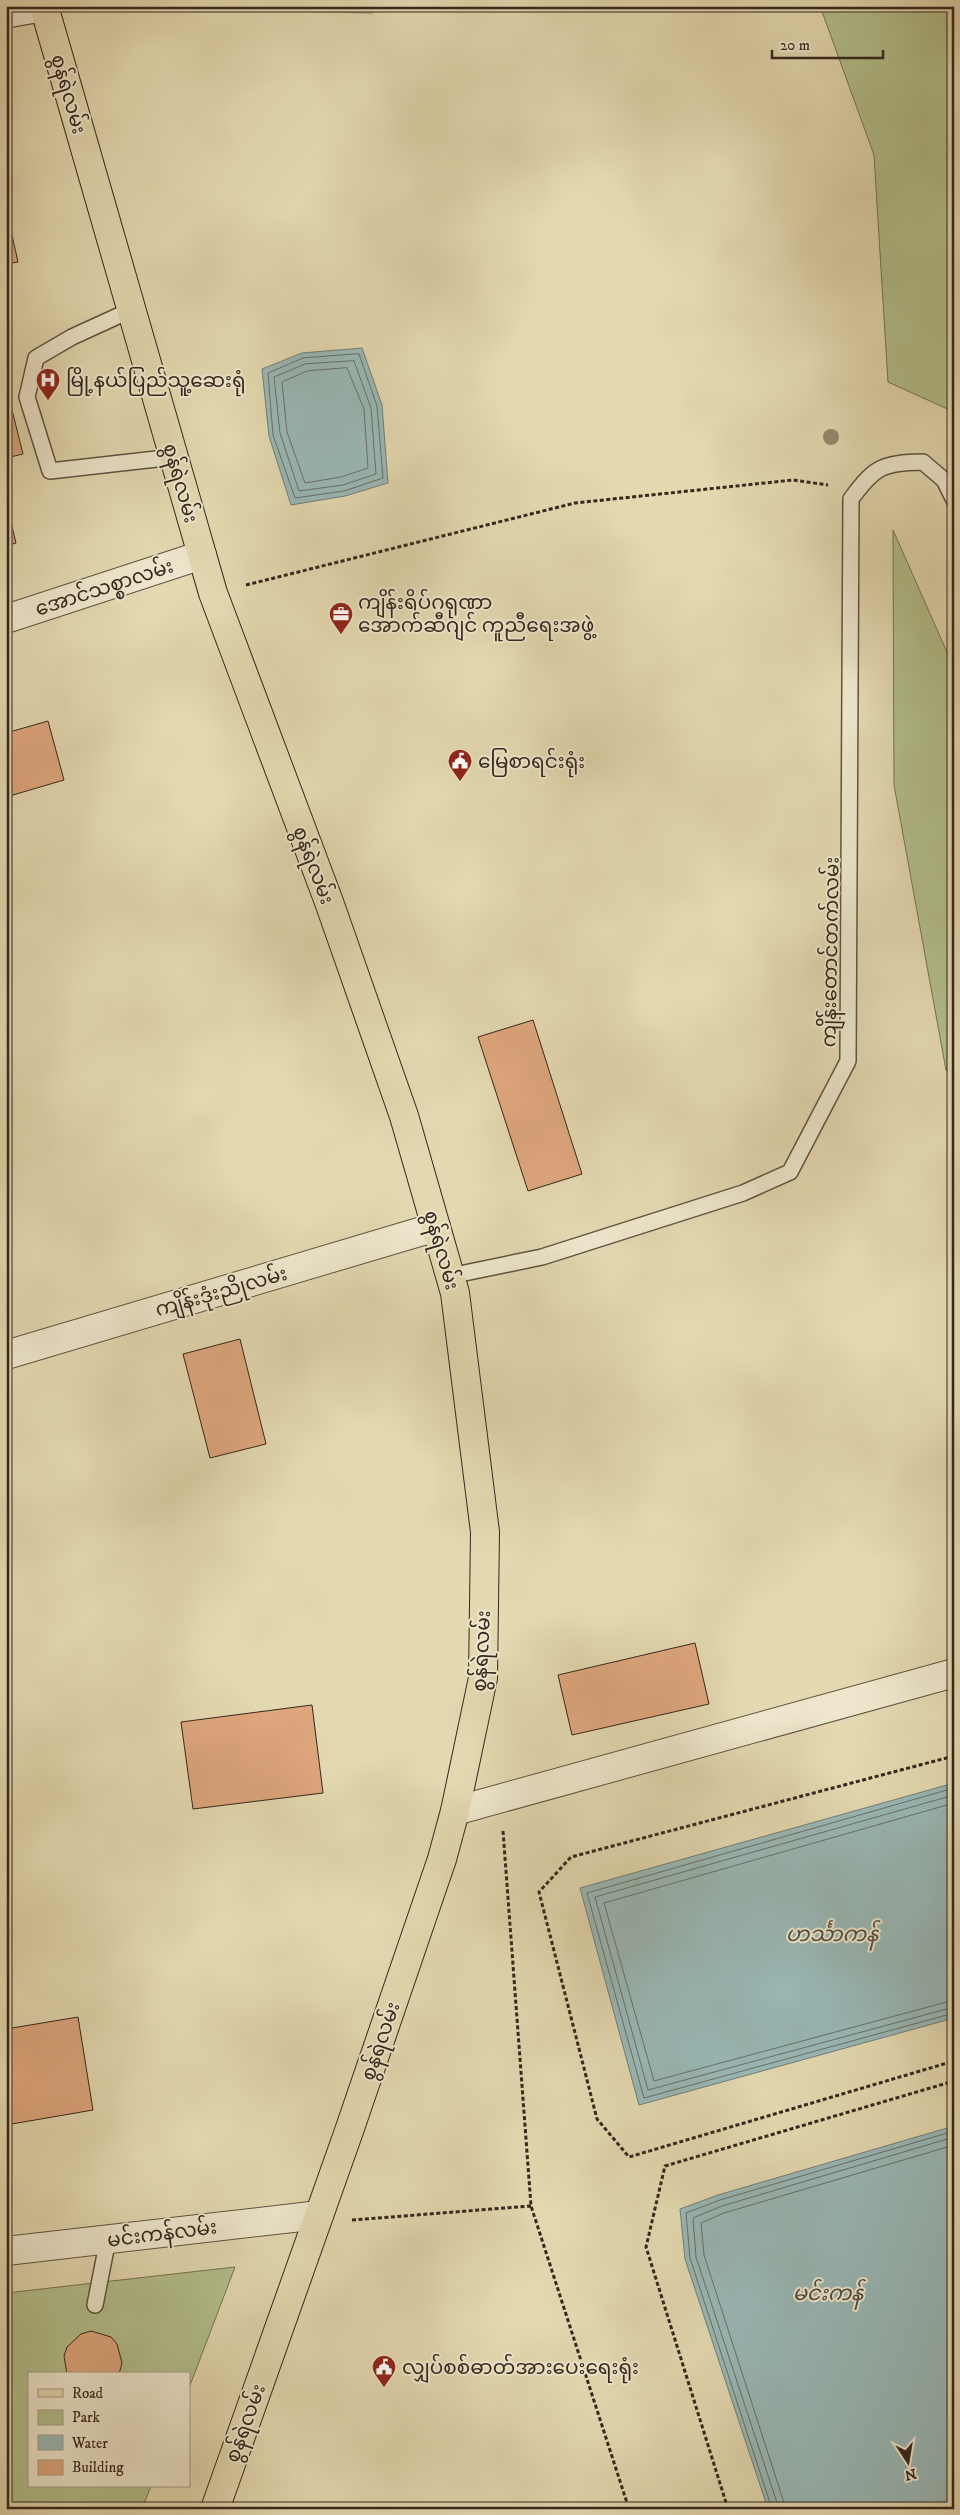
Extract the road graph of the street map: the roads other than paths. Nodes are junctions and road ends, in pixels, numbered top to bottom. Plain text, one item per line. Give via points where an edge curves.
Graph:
1 (45, 10) edge
2 (6, 20) edge
3 (131, 310) junction
4 (174, 457) junction
5 (954, 500) edge
6 (202, 555) junction
7 (6, 618) edge
8 (436, 1227) junction
9 (450, 1276) junction
10 (6, 1354) edge
11 (954, 1673) edge
12 (455, 1810) junction
13 (318, 2219) junction
14 (108, 2239) junction
15 (6, 2251) edge
16 (95, 2305) dead end
17 (215, 2509) edge

1 - 2 lane
1 - 3 main road, စွန်ရဲလမ်း
3 - 4 main road, စွန်ရဲလမ်း
3 - 4 lane via 36,358 27,397 50,472
4 - 6 main road, စွန်ရဲလမ်း
5 - 9 lane, ကျိန်းတောင်တက်လမ်း via 944,480 923,462 895,462 874,471 851,499 848,1061 790,1172 743,1193 551,1254
6 - 7 street, အောင်သစ္စာလမ်း
6 - 8 main road, စွန်ရဲလမ်း via 213,593 404,1116
8 - 9 main road, စွန်ရဲလမ်း
8 - 10 street, ကျိန်းဒုံးညိုလမ်း
9 - 12 main road, စွန်ရဲလမ်း via 455,1293 485,1532 483,1678
11 - 12 street
12 - 13 main road, စွန်ရဲလမ်း via 438,1869
13 - 14 street, မင်းကန်လမ်း
13 - 17 main road, စွန်ရဲလမ်း
14 - 15 street, မင်းကန်လမ်း
14 - 16 lane

